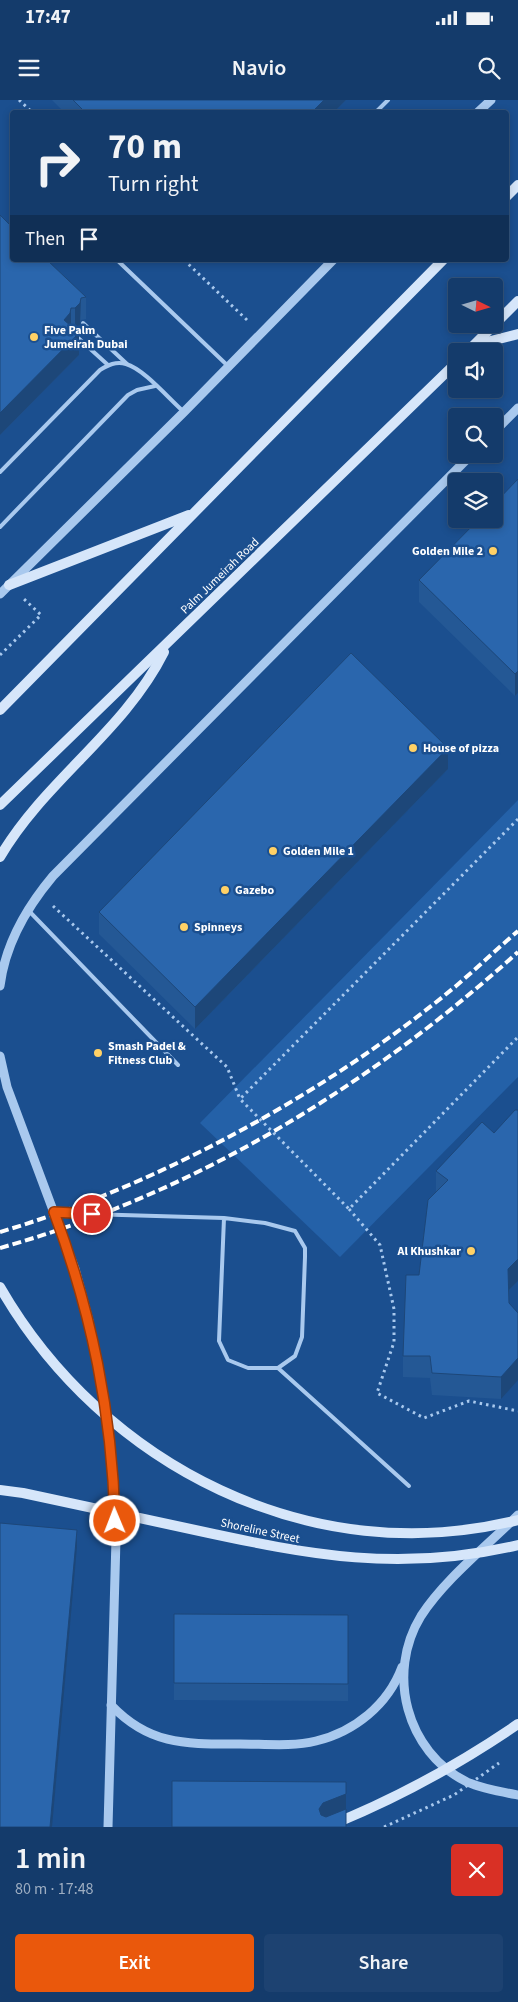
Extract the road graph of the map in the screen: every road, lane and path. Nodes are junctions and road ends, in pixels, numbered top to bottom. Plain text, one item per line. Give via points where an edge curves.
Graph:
1 (19, 100) edge
2 (388, 100) edge
3 (491, 100) edge
4 (30, 110) edge
5 (378, 110) edge
6 (480, 110) edge
7 (119, 262) edge
8 (186, 262) edge
9 (331, 262) edge
10 (441, 262) edge
11 (518, 301) edge
12 (241, 315) dead end
13 (82, 323) edge
14 (73, 333) edge
15 (518, 334) edge
16 (476, 343) edge
17 (488, 343) edge
18 (126, 364) junction
19 (108, 365) junction
20 (228, 366) junction
21 (448, 371) edge
22 (155, 386) junction
23 (518, 408) edge
24 (184, 412) junction
25 (503, 423) edge
26 (463, 463) edge
27 (0, 472) edge
28 (192, 514) junction
29 (0, 527) edge
30 (9, 584) junction
31 (0, 594) edge
32 (168, 644) junction
33 (0, 655) edge
34 (0, 710) edge
35 (0, 805) edge
36 (518, 819) edge
37 (0, 857) edge
38 (39, 892) junction
39 (27, 910) junction
40 (0, 986) edge
41 (518, 1036) edge
42 (0, 1056) edge
43 (178, 1065) dead end
44 (240, 1099) junction
45 (349, 1209) junction
46 (54, 1212) junction
47 (224, 1218) junction
48 (0, 1286) edge
49 (278, 1368) junction
50 (518, 1411) edge
51 (409, 1486) dead end
52 (0, 1490) edge
53 (518, 1515) edge
54 (518, 1520) edge
55 (518, 1545) edge
56 (407, 1653) junction
57 (111, 1705) junction
58 (518, 1724) edge
59 (502, 1760) dead end
60 (518, 1795) edge
61 (108, 1827) edge
62 (326, 1827) edge
63 (384, 1827) edge

1 - 4 path
2 - 5 lane
3 - 6 street
7 - 20 lane
8 - 12 path
9 - 20 street
10 - 28 main road
11 - 16 main road
13 - 18 lane
14 - 19 lane
15 - 17 main road
18 - 19 lane
18 - 22 lane
19 - 27 lane
20 - 24 street
21 - 32 main road, Palm Jumeirah Road
22 - 24 lane
22 - 29 lane via 128,395
23 - 25 street
24 - 30 street
26 - 38 street
28 - 30 main road
28 - 34 main road
30 - 31 street
30 - 33 path via 41,615
32 - 35 main road, Palm Jumeirah Road
32 - 37 main road via 134,702 29,815
36 - 44 path
38 - 39 street
38 - 44 path via 227,1067
39 - 40 street via 11,943
39 - 43 lane
41 - 45 path
42 - 46 street via 7,1087
44 - 45 path
45 - 50 path via 380,1245 394,1309 394,1342 377,1393 424,1418 469,1401
46 - 47 lane
46 - 57 street via 75,1269 89,1321 110,1429 116,1539
47 - 49 lane via 219,1341 222,1351 237,1365
47 - 49 lane via 286,1228 295,1232 305,1248 300,1347 291,1360
48 - 54 main road, bridge via 60,1372 92,1404 162,1460 243,1501 330,1525 375,1531 465,1529
49 - 51 lane
52 - 55 main road, Shoreline Street, bridge via 272,1547 353,1558 435,1558
53 - 56 street via 432,1601 412,1634
56 - 57 street via 388,1693 373,1710 356,1724 315,1742 190,1744 172,1741 138,1728
56 - 60 street via 403,1678 406,1704 414,1728 427,1750 445,1768 467,1782
57 - 61 street
58 - 62 main road, bridge via 446,1770
59 - 63 path, bridge via 454,1795

